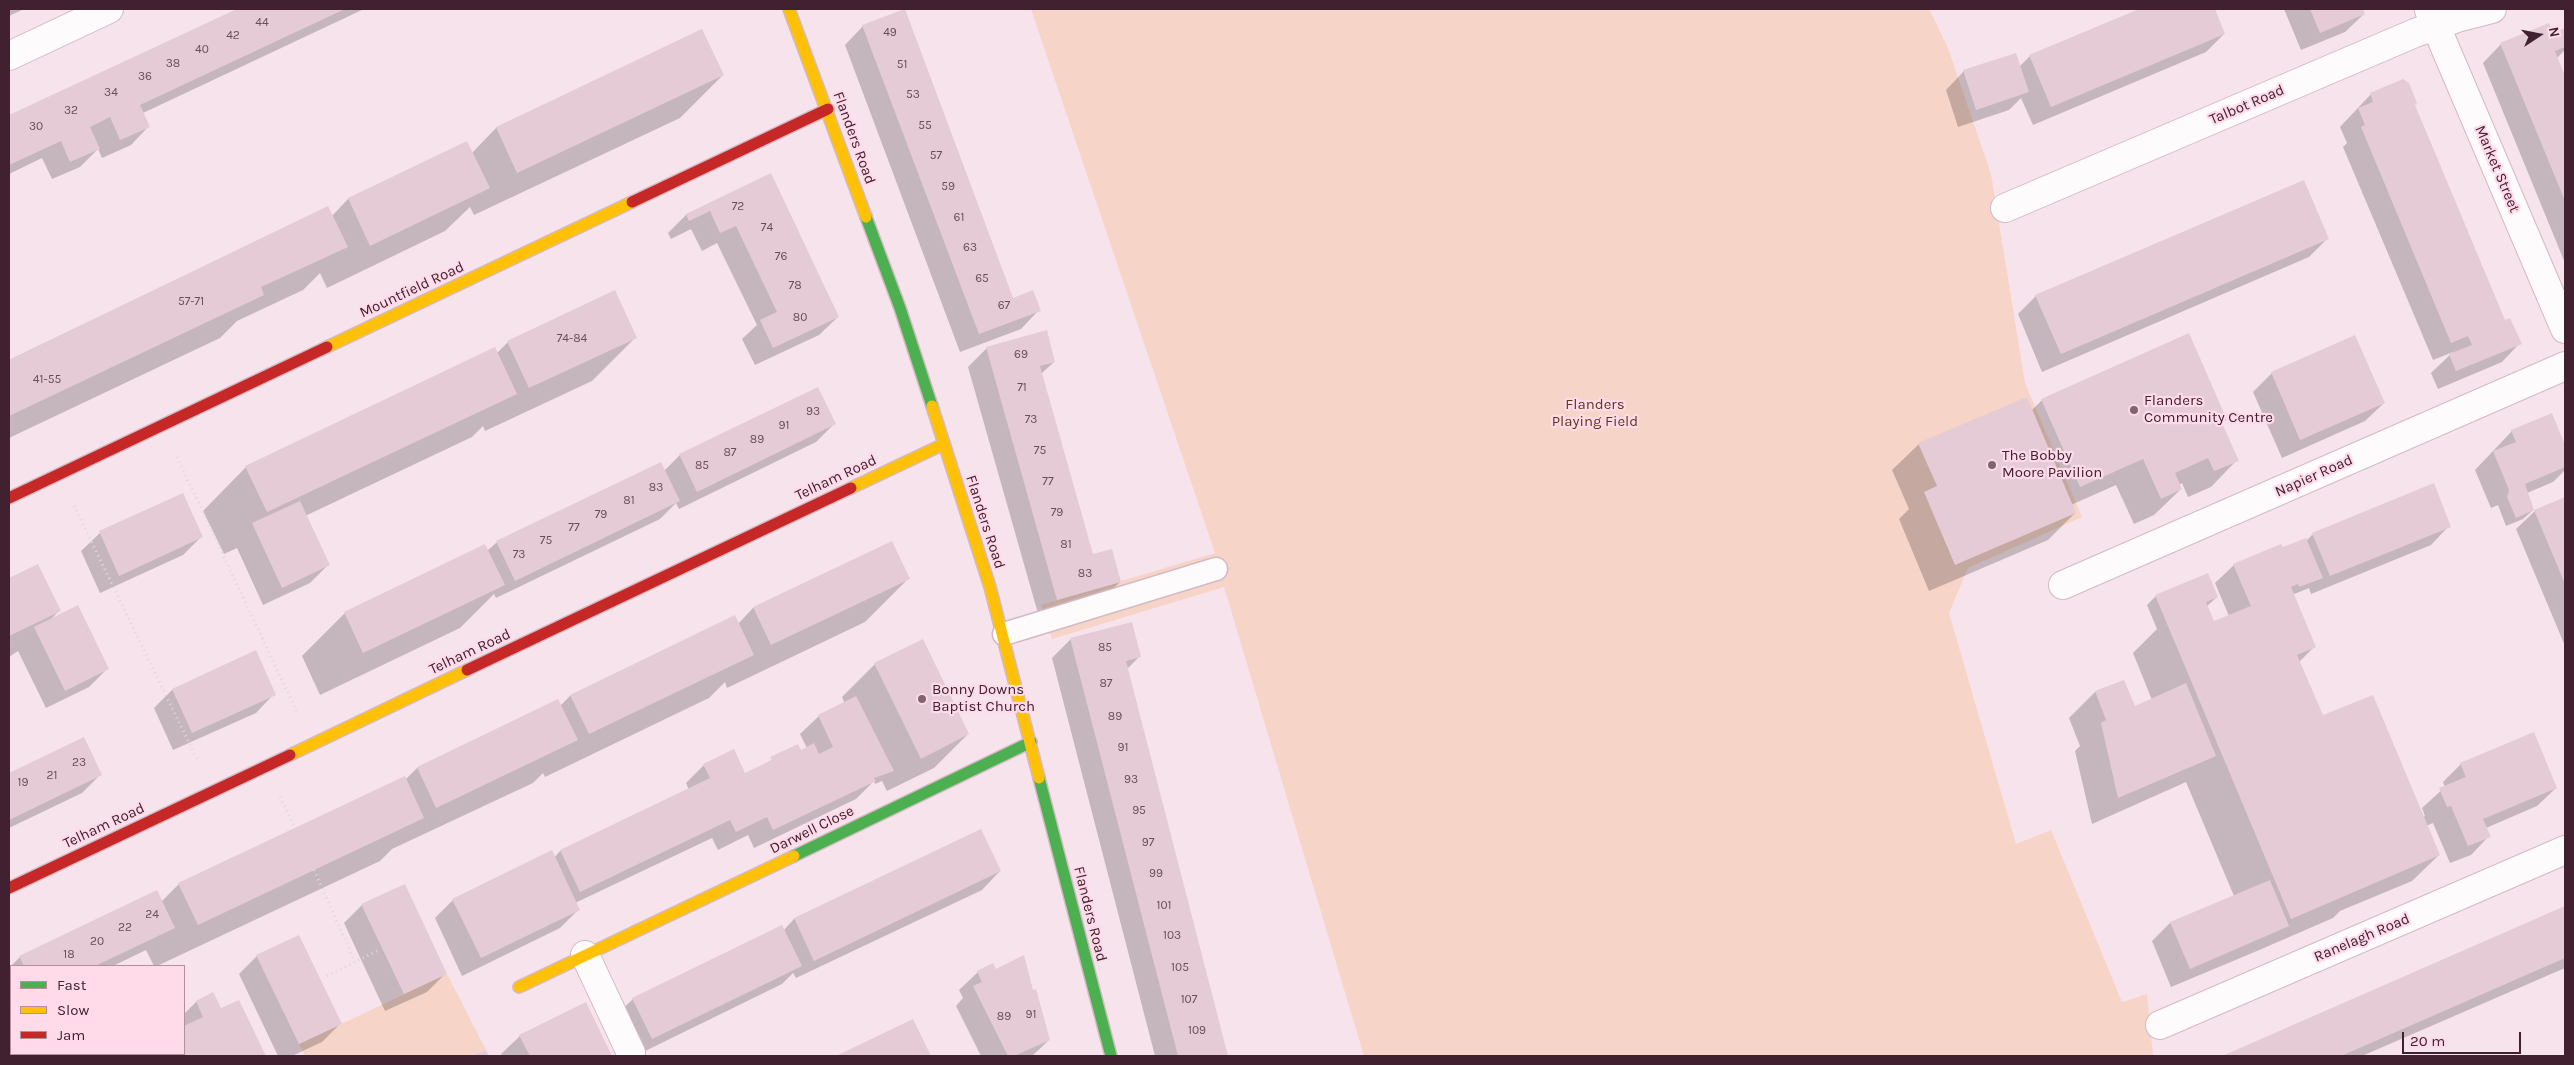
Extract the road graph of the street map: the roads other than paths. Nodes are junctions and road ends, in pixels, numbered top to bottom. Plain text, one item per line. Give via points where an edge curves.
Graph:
1 (109, 9) edge
2 (789, 9) edge
3 (2492, 9) edge
4 (2432, 17) edge
5 (9, 56) edge
6 (828, 109) junction
7 (2005, 208) dead end
8 (2565, 328) edge
9 (2565, 366) edge
10 (944, 444) junction
11 (9, 498) edge
12 (1216, 569) dead end
13 (2063, 586) dead end
14 (1004, 634) junction
15 (1031, 742) junction
16 (2565, 850) edge
17 (9, 888) edge
18 (596, 950) junction
19 (519, 987) dead end
20 (2160, 1025) dead end
21 (631, 1053) dead end
22 (1111, 1056) edge

1 - 5 street
2 - 6 street, Flanders Road
3 - 4 street, Talbot Road
4 - 7 street, Talbot Road
4 - 8 street, Market Street
6 - 10 street, Flanders Road via 900,308
6 - 11 street, Mountfield Road
9 - 13 street, Napier Road
10 - 14 street, Flanders Road
10 - 17 street, Telham Road
12 - 14 lane
14 - 15 street, Flanders Road
15 - 18 street, Darwell Close
15 - 22 street, Flanders Road
16 - 20 street, Ranelagh Road
18 - 19 street, Darwell Close
18 - 21 street

